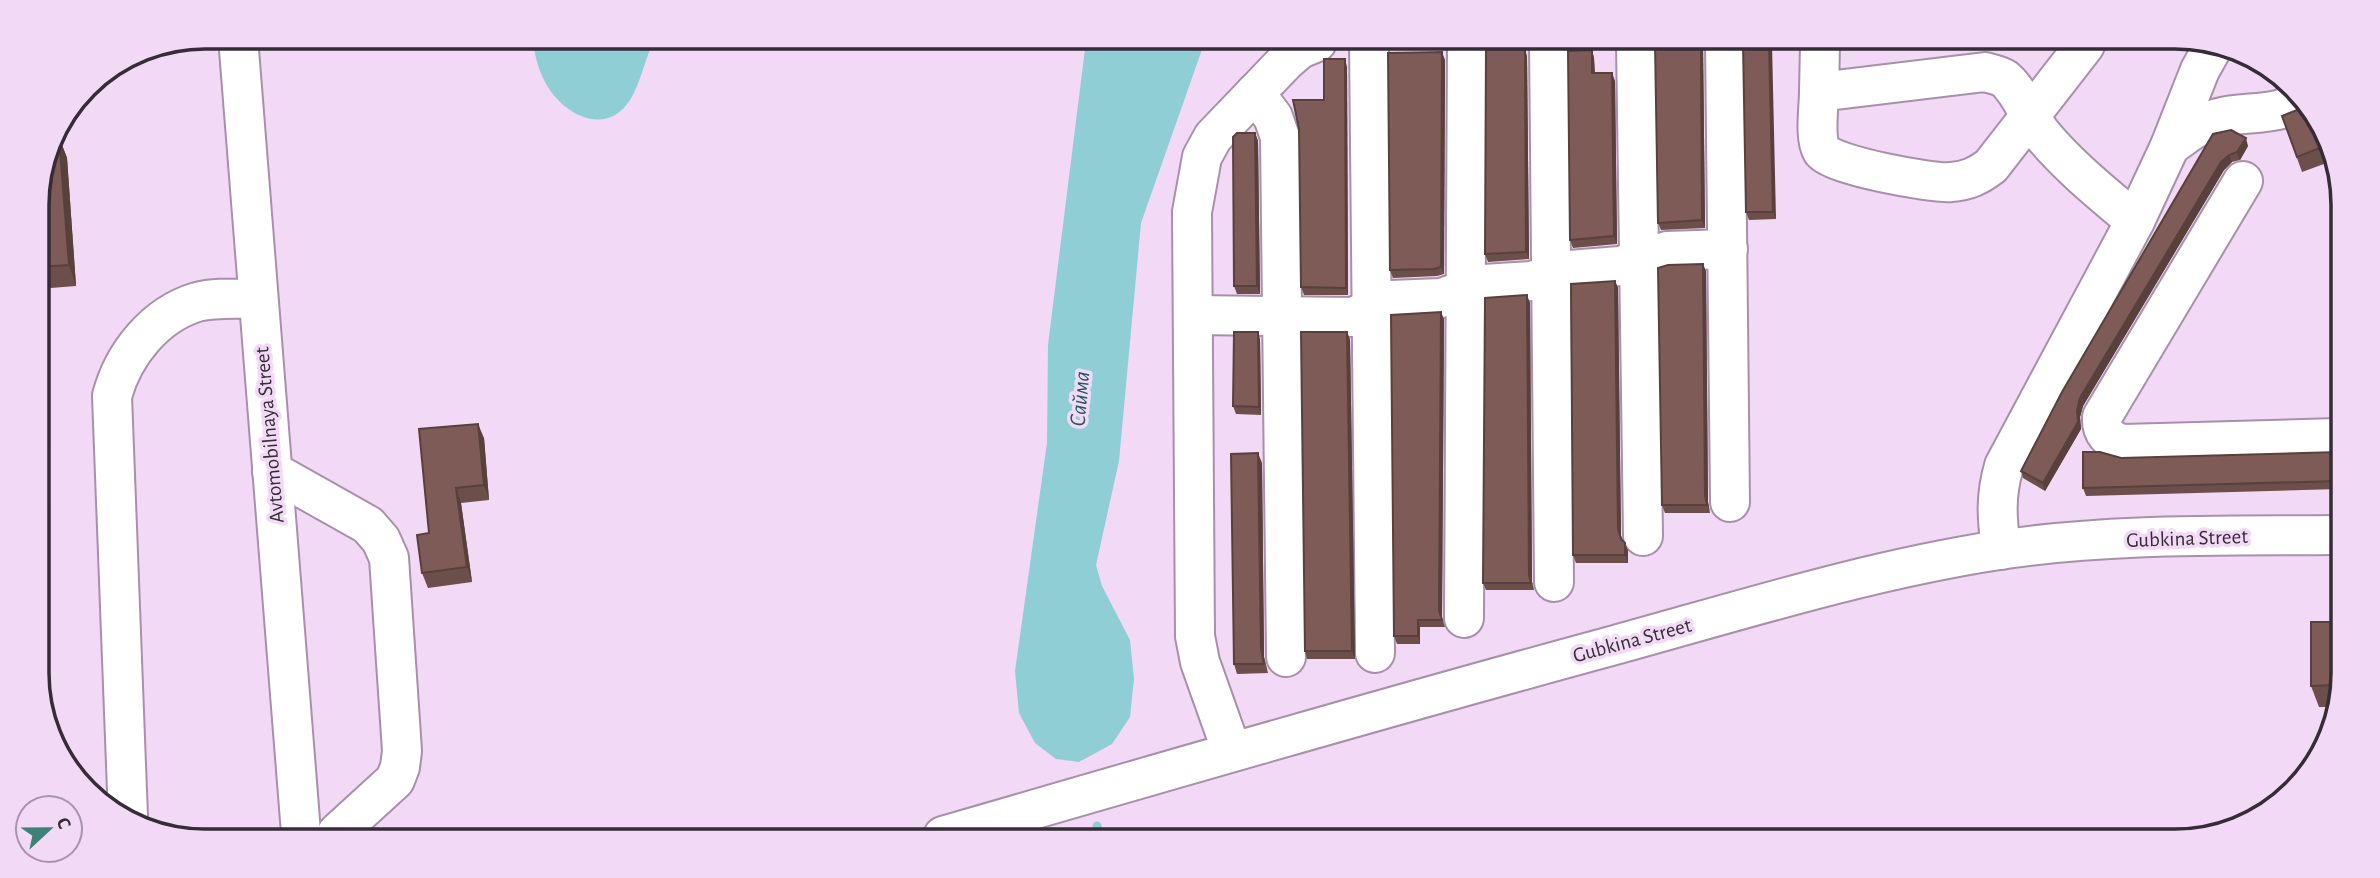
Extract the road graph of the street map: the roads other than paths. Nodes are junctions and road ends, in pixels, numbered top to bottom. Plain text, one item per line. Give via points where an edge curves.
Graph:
1 (239, 49) edge
2 (1299, 49) edge
3 (1369, 49) edge
4 (1467, 49) edge
5 (1549, 49) edge
6 (1636, 49) edge
7 (1726, 49) edge
8 (1820, 49) edge
9 (2082, 49) edge
10 (2210, 53) edge
11 (1819, 92) junction
12 (1255, 93) junction
13 (2294, 105) edge
14 (2029, 116) junction
15 (2170, 146) junction
16 (2243, 181) dead end
17 (2135, 221) junction
18 (1728, 249) junction
19 (1639, 260) junction
20 (1552, 275) junction
21 (1465, 290) junction
22 (258, 299) junction
23 (1371, 309) junction
24 (1193, 315) junction
25 (1282, 316) junction
26 (2331, 438) edge
27 (272, 471) junction
28 (1730, 502) dead end
29 (2331, 535) edge
30 (1643, 536) dead end
31 (2001, 550) junction
32 (1554, 582) dead end
33 (1464, 618) dead end
34 (1375, 653) dead end
35 (1286, 657) dead end
36 (1231, 752) junction
37 (128, 808) edge
38 (301, 829) edge
39 (341, 829) edge
40 (967, 829) edge

1 - 22 street, Avtomobilnaya Street
2 - 12 street
3 - 23 street
4 - 21 street
5 - 20 street
6 - 19 street
7 - 18 street
8 - 11 street
9 - 14 street
10 - 15 street
11 - 14 street via 1985,72 2002,77 2014,88
11 - 14 street via 1818,140 1830,158 1929,181 1957,182 1979,175
12 - 24 street via 1213,136 1202,157 1192,212
12 - 25 street via 1273,117 1280,137
13 - 15 street via 2218,118
14 - 17 street via 2098,190
15 - 17 street
16 - 26 street via 2102,417 2105,432 2115,443 2123,444
17 - 31 street via 2004,466 1996,514
18 - 19 street via 1667,251
18 - 28 street
19 - 20 street
19 - 30 street
20 - 21 street
20 - 32 street
21 - 23 street via 1441,298 1391,300
21 - 33 street
22 - 27 street, Avtomobilnaya Street
22 - 37 street via 199,302 162,319 127,356 117,377 112,397
23 - 25 street via 1353,317
23 - 34 street
24 - 25 street
24 - 36 street via 1195,636
25 - 35 street
27 - 38 street, Avtomobilnaya Street
27 - 39 street via 368,525 389,558 400,767 395,780
29 - 31 street, Gubkina Street via 2090,541
31 - 36 street, Gubkina Street via 1852,580
36 - 40 street, Gubkina Street

